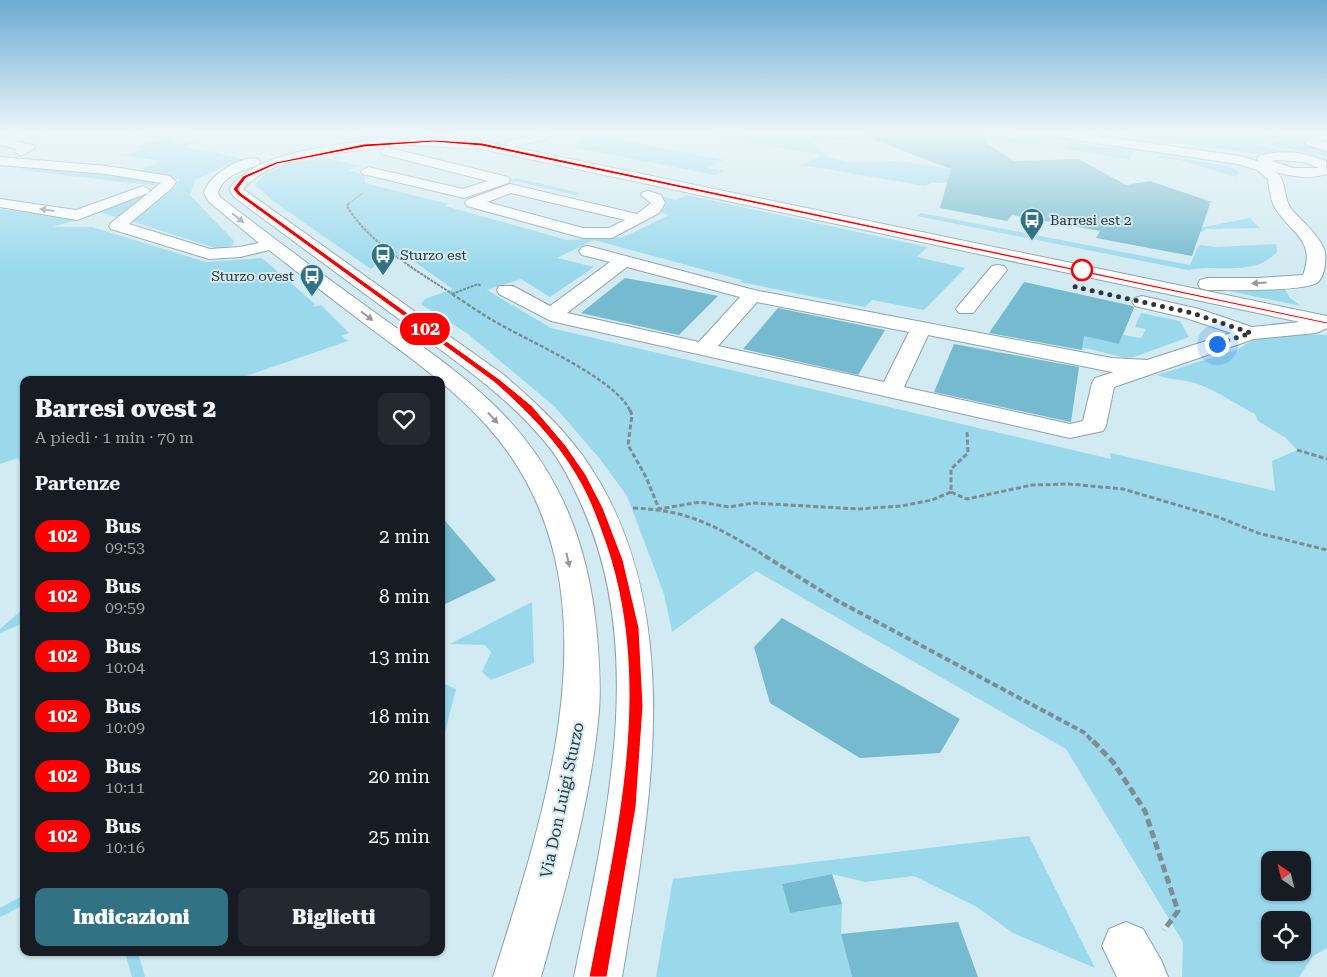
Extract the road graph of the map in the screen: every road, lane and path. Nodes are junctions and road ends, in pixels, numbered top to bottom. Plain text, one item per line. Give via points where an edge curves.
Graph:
1 (51, 178) edge
2 (156, 178) edge
3 (221, 178) edge
4 (244, 178) edge
5 (396, 178) edge
6 (493, 178) edge
7 (631, 178) edge
8 (674, 178) edge
9 (1275, 178) edge
10 (85, 182) dead end
11 (672, 184) junction
12 (114, 186) dead end
13 (370, 189) dead end
14 (648, 195) junction
15 (631, 196) dead end
16 (0, 203) edge
17 (77, 215) junction
18 (639, 220) junction
19 (1298, 224) junction
20 (117, 226) junction
21 (1327, 240) edge
22 (270, 245) junction
23 (588, 251) dead end
24 (937, 257) dead end
25 (623, 261) junction
26 (998, 270) junction
27 (1315, 278) edge
28 (506, 290) dead end
29 (753, 295) junction
30 (1266, 308) junction
31 (966, 309) dead end
32 (1327, 313) edge
33 (551, 315) junction
34 (1327, 322) edge
35 (1327, 326) edge
36 (922, 328) junction
37 (1296, 329) junction
38 (1251, 333) junction
39 (704, 349) junction
40 (1148, 367) junction
41 (891, 391) junction
42 (964, 407) junction
43 (1297, 450) dead end
44 (1327, 459) edge
45 (951, 492) junction
46 (598, 508) junction
47 (659, 509) junction
48 (1327, 550) edge
49 (1135, 961) edge
50 (517, 977) edge
51 (598, 977) edge

1 - 10 street
2 - 20 street via 169,182
3 -> 22 street, Via Don Luigi Sturzo via 211,187 214,199
4 - 46 street via 236,189 239,194 496,380 529,408 582,475
5 - 6 street via 464,194 503,180
7 - 11 street
27 -> 8 street via 1230,284 1162,279
9 - 19 street via 1276,195 1284,210
11 - 14 street
11 - 30 street
12 - 17 street via 143,190
13 - 47 path via 347,206 384,247 494,321 596,378 626,401 632,415 628,444
14 - 15 street
14 - 18 street via 656,198 658,203 654,210
17 -> 16 street
17 - 20 street
18 - 18 street via 510,188 472,203 583,233 612,233
19 - 21 street
19 - 27 street via 1318,256
20 - 22 street via 209,254 240,252
22 -> 50 street, Via Don Luigi Sturzo via 476,401 521,453 547,492 561,528 574,585 582,649 581,707 567,791
23 - 25 street
24 - 26 street
25 - 29 street
25 - 33 street
26 - 31 street
26 - 38 street via 1192,313
27 - 32 street via 1299,288 1301,294
28 - 33 street
29 - 36 street
29 - 39 street
30 - 34 street
30 - 37 street
33 - 39 street
35 - 37 street
36 - 40 street via 1112,365
36 - 41 street
37 - 38 street
38 - 40 street
39 - 41 street
40 - 42 street via 1103,384 1094,426 1070,431
41 - 42 street
42 - 45 path via 968,453 952,464 949,474
43 - 44 path
45 - 47 path via 932,500 858,509 753,503 729,506 700,502
45 - 48 path via 966,499 1032,485 1069,484 1123,489 1218,517 1258,533
46 - 47 path
46 - 51 street via 618,560 633,628 636,706 629,807
47 - 49 path via 688,515 721,529 836,600 1085,733 1113,762 1145,811 1178,911

